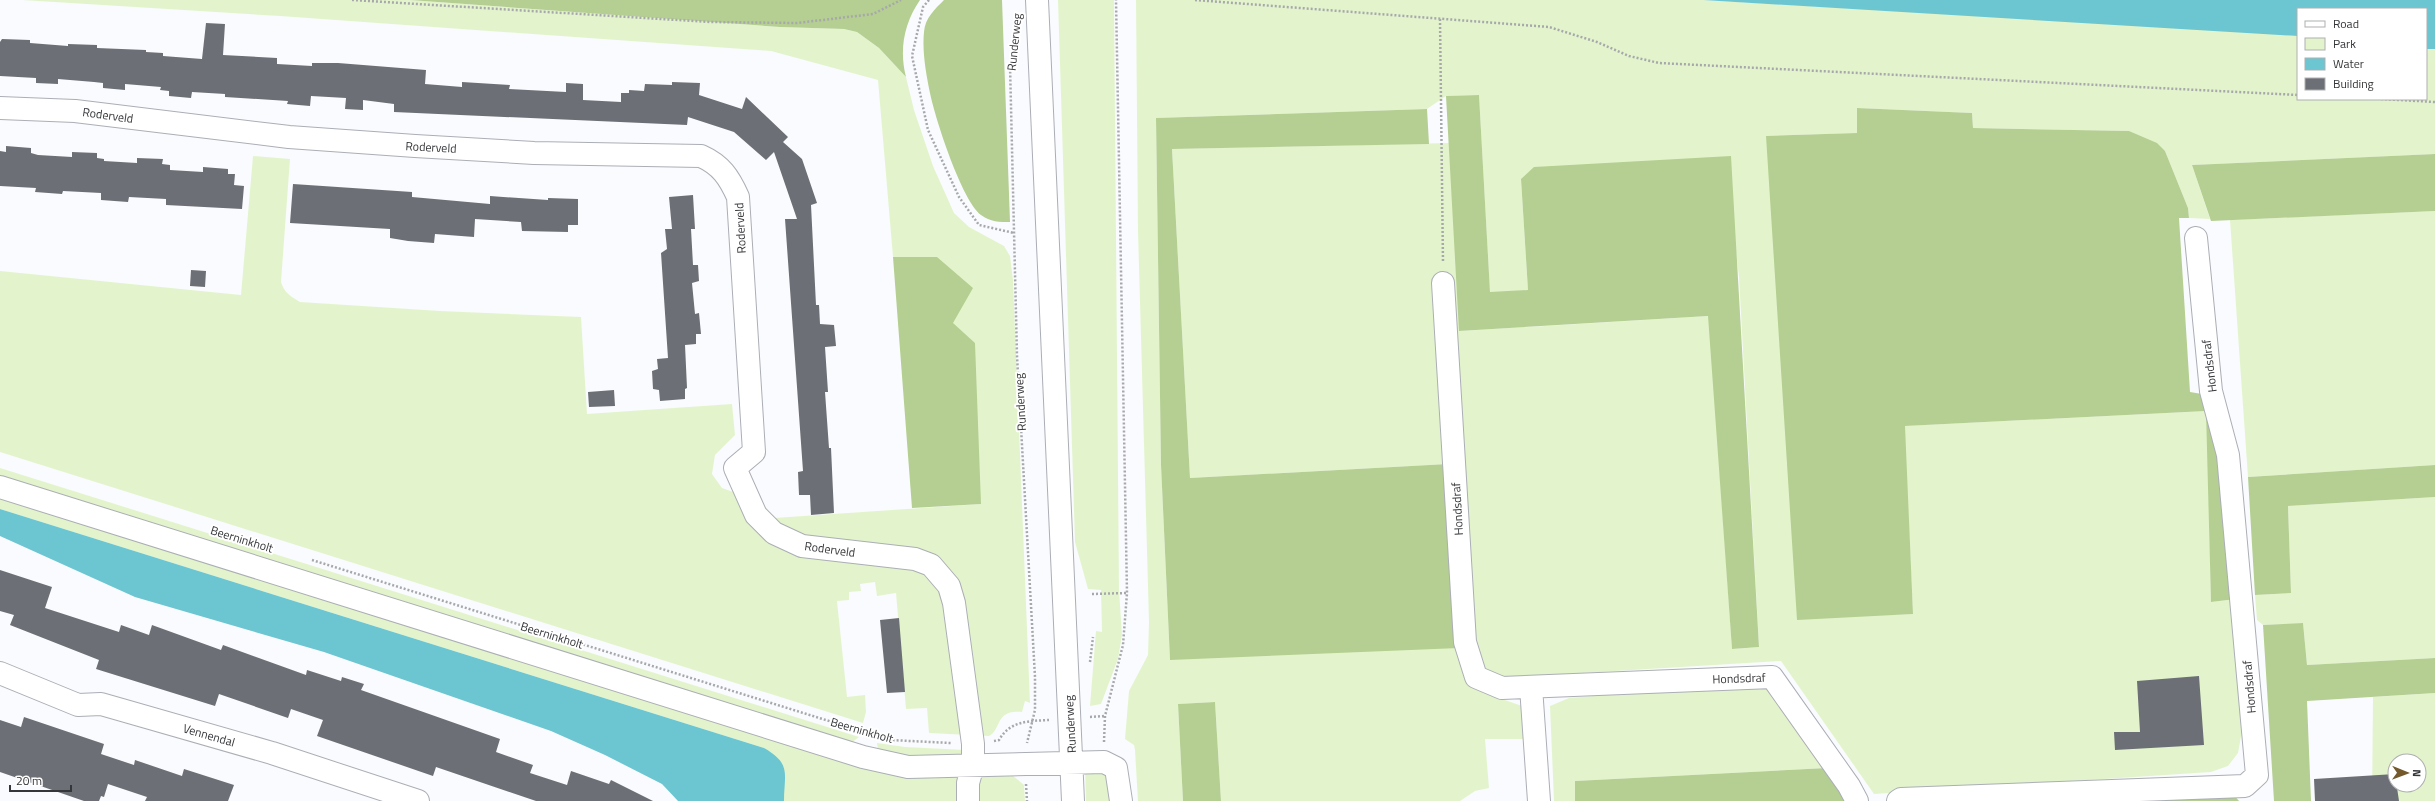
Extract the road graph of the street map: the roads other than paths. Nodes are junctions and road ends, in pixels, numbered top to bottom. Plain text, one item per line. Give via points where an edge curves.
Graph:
1 (1037, 1) edge
2 (0, 108) edge
3 (2196, 238) dead end
4 (1443, 283) road end
5 (0, 488) edge
6 (0, 673) edge
7 (1531, 687) junction
8 (1072, 762) junction
9 (973, 765) junction
10 (418, 801) edge
11 (968, 801) edge
12 (1073, 801) edge
13 (1121, 801) edge
14 (1539, 801) edge
15 (1857, 801) edge
16 (1898, 801) edge

1 - 8 street, Runderweg
2 - 9 street, Roderveld via 76,111 288,137 534,153 701,156 715,162 730,178 738,197 754,452 735,468 746,495 756,514 774,534 802,546 915,558 931,565 950,586
3 - 16 street, Hondsdraf via 2211,391 2228,455 2257,775 2246,786
4 - 7 street, Hondsdraf via 1465,642 1476,677 1502,688
5 - 9 street, Beerninkholt via 863,757 908,766
6 - 10 street, Vennendal via 78,705 101,704 309,764
7 - 14 street
7 - 15 street, Hondsdraf via 1772,677
8 - 9 street, Beerninkholt
8 - 12 street, Runderweg
8 - 13 street via 1104,762 1116,768
9 - 11 street, Roderveld via 968,783

